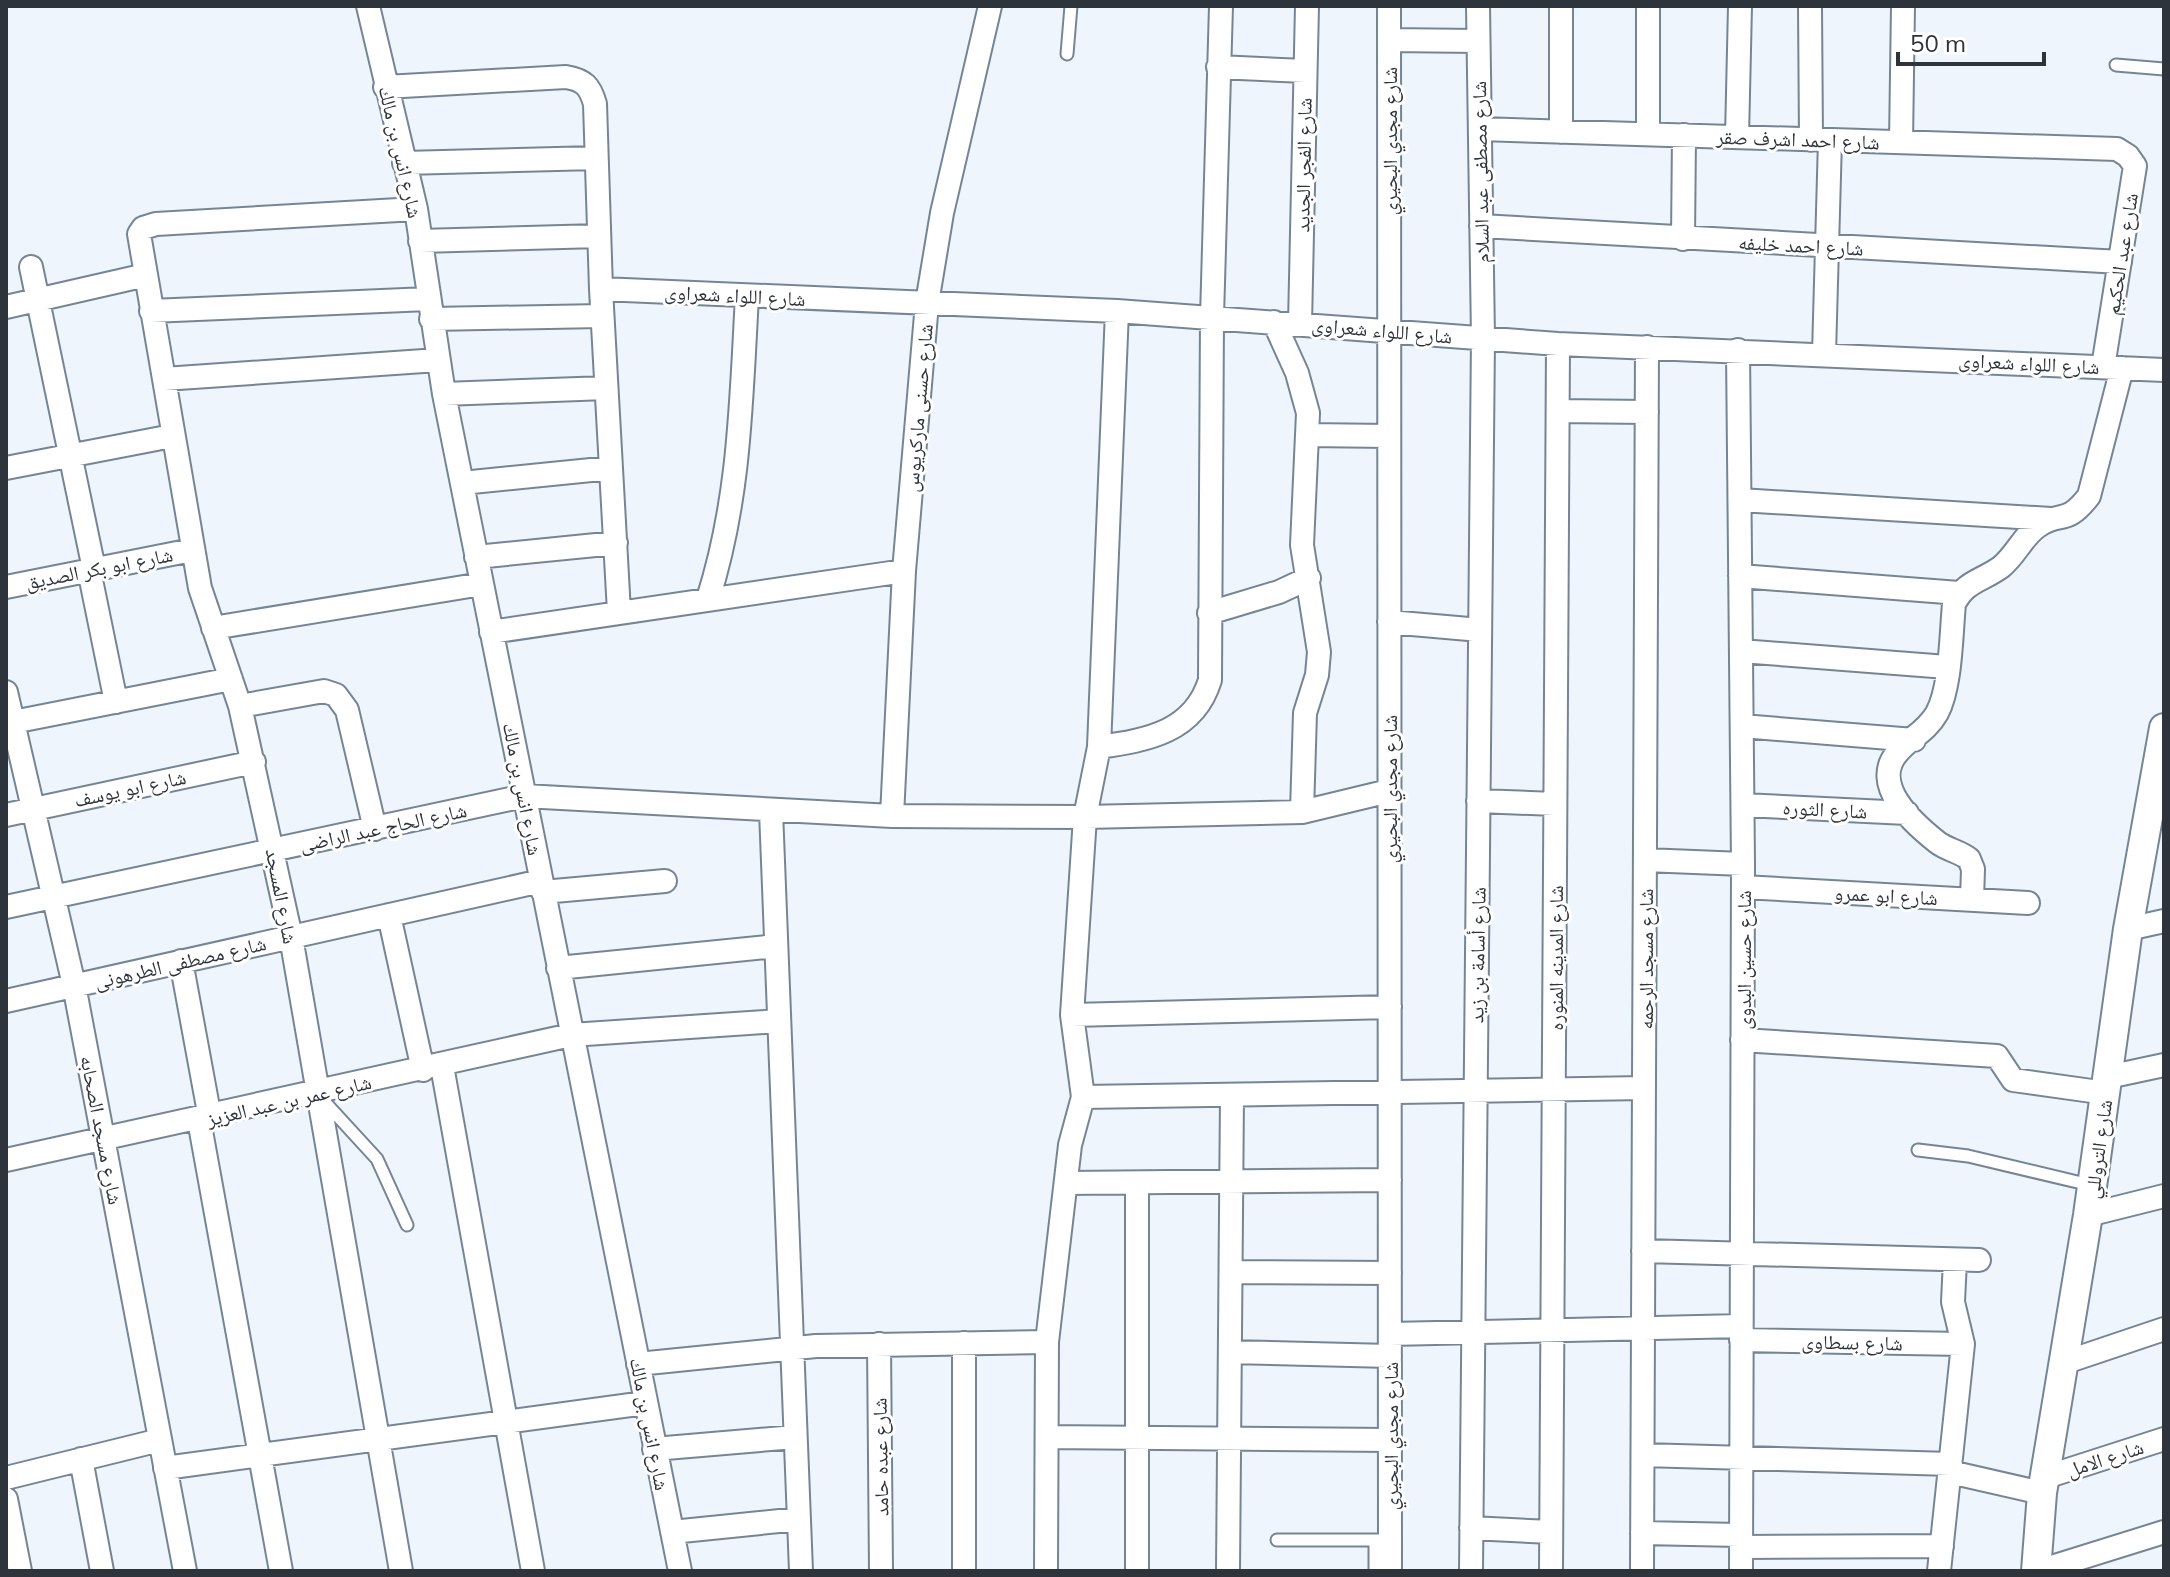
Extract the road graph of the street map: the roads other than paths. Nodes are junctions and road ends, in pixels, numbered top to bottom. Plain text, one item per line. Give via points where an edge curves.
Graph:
1 (368, 6) edge
2 (990, 6) edge
3 (1071, 6) edge
4 (1221, 6) edge
5 (1307, 6) edge
6 (1389, 6) edge
7 (1478, 6) edge
8 (1561, 6) edge
9 (1648, 6) edge
10 (1740, 6) edge
11 (1810, 6) edge
12 (1903, 6) edge
13 (1389, 40) junction
14 (1478, 41) junction
15 (1067, 54) dead end
16 (2116, 65) dead end
17 (1218, 67) junction
18 (2164, 69) edge
19 (1305, 71) junction
20 (385, 87) junction
21 (1480, 129) junction
22 (1561, 132) junction
23 (1648, 134) junction
24 (1684, 135) junction
25 (1737, 137) junction
26 (1820, 140) junction
27 (1901, 142) junction
28 (2117, 149) joint
29 (596, 158) junction
30 (404, 163) junction
31 (416, 209) junction
32 (1481, 226) junction
33 (599, 236) junction
34 (1683, 239) junction
35 (420, 241) junction
36 (1827, 246) junction
37 (2120, 262) junction
38 (31, 267) dead end
39 (146, 275) junction
40 (601, 289) junction
41 (747, 296) junction
42 (38, 300) junction
43 (927, 303) junction
44 (6, 307) edge
45 (430, 309) junction
46 (151, 311) junction
47 (1117, 311) junction
48 (602, 316) junction
49 (1212, 317) junction
50 (1274, 322) junction
51 (1300, 324) junction
52 (1389, 331) junction
53 (1483, 338) junction
54 (1558, 344) junction
55 (1647, 347) junction
56 (1738, 350) junction
57 (1824, 354) junction
58 (438, 360) junction
59 (2112, 367) junction
60 (2164, 370) edge
61 (164, 379) junction
62 (606, 388) junction
63 (444, 394) junction
64 (1558, 411) junction
65 (1647, 412) junction
66 (1308, 435) junction
67 (172, 436) junction
68 (1389, 436) junction
69 (70, 456) junction
70 (6, 468) edge
71 (611, 468) junction
72 (462, 483) junction
73 (1740, 500) junction
74 (2051, 519) junction
75 (616, 543) junction
76 (192, 550) junction
77 (476, 557) junction
78 (91, 570) junction
79 (904, 571) junction
80 (1740, 576) junction
81 (1309, 578) junction
82 (482, 584) junction
83 (6, 587) edge
84 (1959, 593) junction
85 (708, 599) junction
86 (619, 612) junction
87 (1209, 613) junction
88 (1389, 622) junction
89 (213, 628) junction
90 (1480, 630) junction
91 (491, 632) junction
92 (1741, 651) junction
93 (1947, 667) junction
94 (231, 679) junction
95 (6, 692) edge
96 (116, 702) junction
97 (240, 706) junction
98 (13, 722) junction
99 (1742, 726) junction
100 (2164, 728) edge
101 (1914, 740) junction
102 (1099, 747) junction
103 (254, 762) junction
104 (1389, 791) junction
105 (524, 796) junction
106 (1478, 801) junction
107 (1555, 804) junction
108 (1743, 805) junction
109 (31, 810) junction
110 (771, 811) junction
111 (1302, 812) junction
112 (1907, 813) junction
113 (6, 815) edge
114 (892, 816) junction
115 (1085, 817) junction
116 (375, 829) junction
117 (273, 851) junction
118 (1645, 860) junction
119 (1743, 875) junction
120 (665, 881) dead end
121 (542, 886) junction
122 (53, 898) junction
123 (1972, 899) junction
124 (2028, 903) dead end
125 (6, 907) edge
126 (389, 915) junction
127 (2164, 921) edge
128 (2128, 929) junction
129 (291, 937) junction
130 (776, 946) junction
131 (181, 961) junction
132 (558, 968) junction
133 (74, 985) junction
134 (6, 1001) edge
135 (1390, 1007) junction
136 (1072, 1015) junction
137 (779, 1021) junction
138 (571, 1035) junction
139 (1742, 1040) junction
140 (2164, 1065) edge
141 (432, 1068) junction
142 (2107, 1085) junction
143 (1644, 1088) junction
144 (1554, 1090) junction
145 (1476, 1091) junction
146 (1390, 1092) junction
147 (317, 1094) junction
148 (1232, 1095) junction
149 (1083, 1097) junction
150 (205, 1119) junction
151 (104, 1140) junction
152 (1918, 1150) dead end
153 (6, 1160) edge
154 (1390, 1180) junction
155 (1232, 1182) junction
156 (1066, 1183) junction
157 (1137, 1183) junction
158 (2092, 1186) junction
159 (2164, 1196) edge
160 (2088, 1215) junction
161 (407, 1225) dead end
162 (1643, 1251) junction
163 (1741, 1254) junction
164 (1955, 1260) junction
165 (1979, 1260) dead end
166 (1231, 1272) junction
167 (1390, 1273) junction
168 (1643, 1328) junction
169 (2164, 1329) edge
170 (1553, 1330) junction
171 (1473, 1332) junction
172 (1741, 1333) junction
173 (1047, 1342) junction
174 (964, 1343) junction
175 (879, 1344) junction
176 (1963, 1344) junction
177 (1390, 1345) junction
178 (792, 1349) junction
179 (1230, 1352) junction
180 (2063, 1363) junction
181 (638, 1364) junction
182 (645, 1403) junction
183 (506, 1422) junction
184 (795, 1437) junction
185 (1047, 1437) junction
186 (1137, 1438) junction
187 (1229, 1439) junction
188 (2164, 1439) edge
189 (160, 1440) junction
190 (377, 1440) junction
191 (1390, 1440) junction
192 (654, 1449) junction
193 (260, 1455) junction
194 (1643, 1455) junction
195 (1741, 1458) junction
196 (81, 1459) junction
197 (165, 1468) junction
198 (1950, 1468) junction
199 (6, 1478) edge
200 (2044, 1485) junction
201 (6, 1499) edge
202 (799, 1519) junction
203 (1471, 1528) junction
204 (672, 1532) junction
205 (1551, 1532) junction
206 (2164, 1532) edge
207 (1642, 1533) junction
208 (1277, 1540) dead end
209 (1383, 1540) junction
210 (1740, 1541) junction
211 (1942, 1546) junction
212 (20, 1571) edge
213 (102, 1571) edge
214 (185, 1571) edge
215 (281, 1571) edge
216 (401, 1571) edge
217 (533, 1571) edge
218 (680, 1571) edge
219 (801, 1571) edge
220 (881, 1571) edge
221 (964, 1571) edge
222 (1046, 1571) edge
223 (1137, 1571) edge
224 (1228, 1571) edge
225 (1375, 1571) edge
226 (1390, 1571) edge
227 (1471, 1571) edge
228 (1551, 1571) edge
229 (1642, 1571) edge
230 (1741, 1571) edge
231 (1939, 1571) edge
232 (2038, 1571) edge

1 - 20 street, شارع انس بن مالك
2 - 43 street, شارع حسنى ماركريوس via 942,213
3 - 15 lane
4 - 17 street
5 - 19 street, شارع الفجر الجديد
6 - 13 street, شارع مجدي البحيري
7 - 14 street, شارع مصطفى عبد السلام
8 - 22 street
9 - 23 street
10 - 25 street
11 - 26 street
12 - 27 street
13 - 14 street
13 - 52 street, شارع مجدي البحيري
14 - 21 street, شارع مصطفى عبد السلام
16 - 18 lane
17 - 19 street
17 - 49 street
19 - 51 street, شارع الفجر الجديد
20 - 29 street via 579,79 591,89 595,104
20 - 30 street, شارع انس بن مالك
21 - 22 street, شارع احمد اشرف صقر
21 - 32 street, شارع مصطفى عبد السلام
22 - 23 street, شارع احمد اشرف صقر
23 - 24 street, شارع احمد اشرف صقر
24 - 25 street, شارع احمد اشرف صقر
24 - 34 street
25 - 26 street, شارع احمد اشرف صقر
26 - 27 street, شارع احمد اشرف صقر
26 - 36 street
27 - 28 street, شارع احمد اشرف صقر
28 - 37 street, شارع عبد الحكيم via 2135,166
29 - 30 street
29 - 33 street
30 - 31 street, شارع انس بن مالك
31 - 35 street, شارع انس بن مالك
31 - 39 street, شارع المسجد via 156,224 143,228 139,242
32 - 34 street, شارع احمد خليفه
32 - 53 street, شارع مصطفى عبد السلام
33 - 35 street
33 - 40 street
34 - 36 street, شارع احمد خليفه
35 - 45 street, شارع انس بن مالك
36 - 37 street, شارع احمد خليفه
36 - 57 street
37 - 59 street, شارع عبد الحكيم
38 - 42 street
39 - 42 street
39 - 46 street, شارع المسجد
40 - 41 street, شارع اللواء شعراوى
40 - 48 street
41 - 43 street, شارع اللواء شعراوى
41 - 85 street via 736,481 728,535
42 - 44 street
42 - 69 street
43 - 47 street, شارع اللواء شعراوى
43 - 79 street, شارع حسنى ماركريوس
45 - 46 street
45 - 48 street
45 - 58 street, شارع انس بن مالك
46 - 61 street, شارع المسجد
47 - 49 street, شارع اللواء شعراوى
47 - 102 street
48 - 62 street
49 - 50 street, شارع اللواء شعراوى
49 - 87 street
50 - 51 street, شارع اللواء شعراوى
50 - 66 street via 1306,395
51 - 52 street, شارع اللواء شعراوى
52 - 53 street, شارع اللواء شعراوى
52 - 68 street, شارع مجدي البحيري
53 - 54 street, شارع اللواء شعراوى
53 - 90 street, شارع أسامة بن زيد
54 - 55 street, شارع اللواء شعراوى
54 - 64 street, شارع المدينه المنوره
55 - 56 street, شارع اللواء شعراوى
55 - 65 street, شارع مسجد الرحمه
56 - 57 street, شارع اللواء شعراوى
56 - 73 street, شارع حسين البدوى
57 - 59 street, شارع اللواء شعراوى
58 - 61 street
58 - 63 street, شارع انس بن مالك
59 - 60 street, شارع اللواء شعراوى
59 - 74 street, شارع عبد الحكيم via 2089,496 2076,513
61 - 67 street, شارع المسجد
62 - 63 street
62 - 71 street
63 - 72 street, شارع انس بن مالك
64 - 65 street
64 - 107 street, شارع المدينه المنوره
65 - 118 street, شارع مسجد الرحمه
66 - 68 street
66 - 81 street via 1302,545
67 - 69 street
67 - 76 street, شارع المسجد
68 - 88 street, شارع مجدي البحيري
69 - 70 street
69 - 78 street
71 - 72 street
71 - 75 street
72 - 77 street, شارع انس بن مالك
73 - 74 street
73 - 80 street, شارع حسين البدوى
74 - 84 street, شارع عبد الحكيم via 2032,531 1999,568
75 - 77 street
75 - 86 street
76 - 78 street, شارع ابو بكر الصديق
76 - 89 street, شارع المسجد
77 - 82 street, شارع انس بن مالك
78 - 83 street, شارع ابو بكر الصديق
78 - 96 street
79 - 85 street
79 - 114 street, شارع حسنى ماركريوس
80 - 84 street
80 - 92 street, شارع حسين البدوى
81 - 87 street
81 - 111 street via 1319,652 1305,713
82 - 89 street
82 - 91 street, شارع انس بن مالك
84 - 93 street
85 - 86 street
86 - 91 street
87 - 102 street via 1210,680 1197,711 1146,741
88 - 90 street
88 - 104 street, شارع مجدي البحيري
89 - 94 street, شارع المسجد
90 - 106 street, شارع أسامة بن زيد
91 - 105 street, شارع انس بن مالك
92 - 93 street
92 - 99 street, شارع حسين البدوى
93 - 101 street via 1940,705
94 - 96 street
94 - 97 street, شارع المسجد
95 - 98 street, شارع مسجد الصحابه
96 - 98 street
97 - 103 street, شارع المسجد
97 - 116 street via 324,691 336,695 347,710
98 - 109 street, شارع مسجد الصحابه
99 - 101 street
99 - 108 street, شارع حسين البدوى
100 - 128 street, شارع التروللي
101 - 112 street via 1896,753 1888,774 1892,796
102 - 115 street
103 - 109 street, شارع ابو يوسف
103 - 117 street, شارع المسجد
104 - 111 street, شارع الحاج عبد الراضى
104 - 135 street, شارع مجدي البحيري
105 - 110 street, شارع الحاج عبد الراضى
105 - 116 street, شارع الحاج عبد الراضى
105 - 121 street, شارع انس بن مالك
106 - 107 street
106 - 145 street, شارع أسامة بن زيد
107 - 144 street, شارع المدينه المنوره
108 - 112 street, شارع الثوره
108 - 119 street, شارع حسين البدوى
109 - 113 street, شارع ابو يوسف
109 - 122 street, شارع مسجد الصحابه
110 - 114 street, شارع الحاج عبد الراضى
110 - 130 street
111 - 115 street, شارع الحاج عبد الراضى
112 - 123 street via 1938,843 1969,859
114 - 115 street, شارع الحاج عبد الراضى
115 - 136 street
116 - 117 street, شارع الحاج عبد الراضى
117 - 122 street, شارع الحاج عبد الراضى
117 - 129 street, شارع المسجد
118 - 119 street, شارع ابو عمرو
118 - 143 street, شارع مسجد الرحمه
119 - 123 street, شارع ابو عمرو
119 - 139 street, شارع حسين البدوى
120 - 121 street, شارع مصطفى الطرهونى
121 - 126 street, شارع مصطفى الطرهونى
121 - 132 street, شارع انس بن مالك
122 - 125 street, شارع الحاج عبد الراضى
122 - 133 street, شارع مسجد الصحابه
123 - 124 street, شارع ابو عمرو
126 - 129 street, شارع مصطفى الطرهونى
126 - 141 street
127 - 128 street
128 - 142 street, شارع التروللي
129 - 131 street, شارع مصطفى الطرهونى
129 - 147 street, شارع المسجد
130 - 132 street
130 - 137 street
131 - 133 street, شارع مصطفى الطرهونى
131 - 150 street
132 - 138 street, شارع انس بن مالك
133 - 134 street, شارع مصطفى الطرهونى
133 - 151 street, شارع مسجد الصحابه
135 - 136 street
135 - 146 street, شارع مجدي البحيري
136 - 149 street
137 - 138 street, شارع عمر بن عبد العزيز
137 - 178 street
138 - 141 street, شارع عمر بن عبد العزيز
138 - 181 street, شارع انس بن مالك
139 - 142 street via 1997,1056 2013,1080
139 - 163 street, شارع حسين البدوى
140 - 142 street
141 - 147 street, شارع عمر بن عبد العزيز
141 - 183 street
142 - 158 street, شارع التروللي
143 - 144 street
143 - 162 street, شارع مسجد الرحمه
144 - 145 street
144 - 170 street, شارع المدينه المنوره
145 - 146 street
145 - 171 street, شارع أسامة بن زيد
146 - 148 street
146 - 154 street, شارع مجدي البحيري
147 - 150 street, شارع عمر بن عبد العزيز
147 - 161 lane via 377,1159
147 - 190 street, شارع المسجد
148 - 149 street
148 - 155 street
149 - 156 street via 1072,1132
150 - 151 street, شارع عمر بن عبد العزيز
150 - 193 street
151 - 153 street, شارع عمر بن عبد العزيز
151 - 189 street, شارع مسجد الصحابه
152 - 158 lane via 1968,1156
154 - 155 street
154 - 167 street, شارع مجدي البحيري
155 - 157 street
155 - 166 street
156 - 157 street
156 - 173 street
157 - 186 street
158 - 160 street, شارع التروللي
159 - 160 street
160 - 180 street, شارع التروللي
162 - 163 street
162 - 168 street, شارع مسجد الرحمه
163 - 164 street
163 - 172 street, شارع حسين البدوى
164 - 165 street
164 - 176 street via 1954,1312
166 - 167 street
166 - 179 street
167 - 177 street, شارع مجدي البحيري
168 - 170 street, شارع بسطاوى
168 - 172 street, شارع بسطاوى
168 - 194 street, شارع مسجد الرحمه
169 - 180 street
170 - 171 street, شارع بسطاوى
170 - 205 street, شارع المدينه المنوره
171 - 177 street, شارع بسطاوى
171 - 203 street, شارع أسامة بن زيد
172 - 176 street, شارع بسطاوى
172 - 195 street, شارع حسين البدوى
173 - 174 street
173 - 185 street
174 - 175 street
174 - 221 street
175 - 178 street
175 - 220 street, شارع عبده حامد
176 - 198 street
177 - 179 street, شارع بسطاوى
177 - 191 street, شارع مجدي البحيري
178 - 181 street
178 - 184 street
179 - 187 street
180 - 200 street, شارع التروللي
181 - 182 street, شارع انس بن مالك
182 - 183 street
182 - 192 street, شارع انس بن مالك
183 - 190 street
183 - 217 street
184 - 192 street
184 - 202 street
185 - 186 street
185 - 222 street
186 - 187 street
186 - 223 street
187 - 191 street
187 - 224 street
188 - 200 street, شارع الامل
189 - 196 street
189 - 197 street, شارع مسجد الصحابه
190 - 193 street
190 - 216 street, شارع المسجد
191 - 209 street, شارع مجدي البحيري
192 - 204 street, شارع انس بن مالك
193 - 197 street
193 - 215 street
194 - 195 street
194 - 207 street, شارع مسجد الرحمه
195 - 198 street
195 - 210 street, شارع حسين البدوى
196 - 199 street
196 - 213 street
197 - 214 street, شارع مسجد الصحابه
198 - 200 street
198 - 211 street
200 - 232 street, شارع التروللي
201 - 212 street
202 - 204 street
202 - 219 street
203 - 205 street
203 - 227 street, شارع أسامة بن زيد
204 - 218 street, شارع انس بن مالك
205 - 228 street, شارع المدينه المنوره
206 - 232 street
207 - 210 street
207 - 229 street, شارع مسجد الرحمه
208 - 209 lane
209 - 225 lane
209 - 226 street, شارع مجدي البحيري
210 - 211 street
210 - 230 street, شارع حسين البدوى
211 - 231 street

